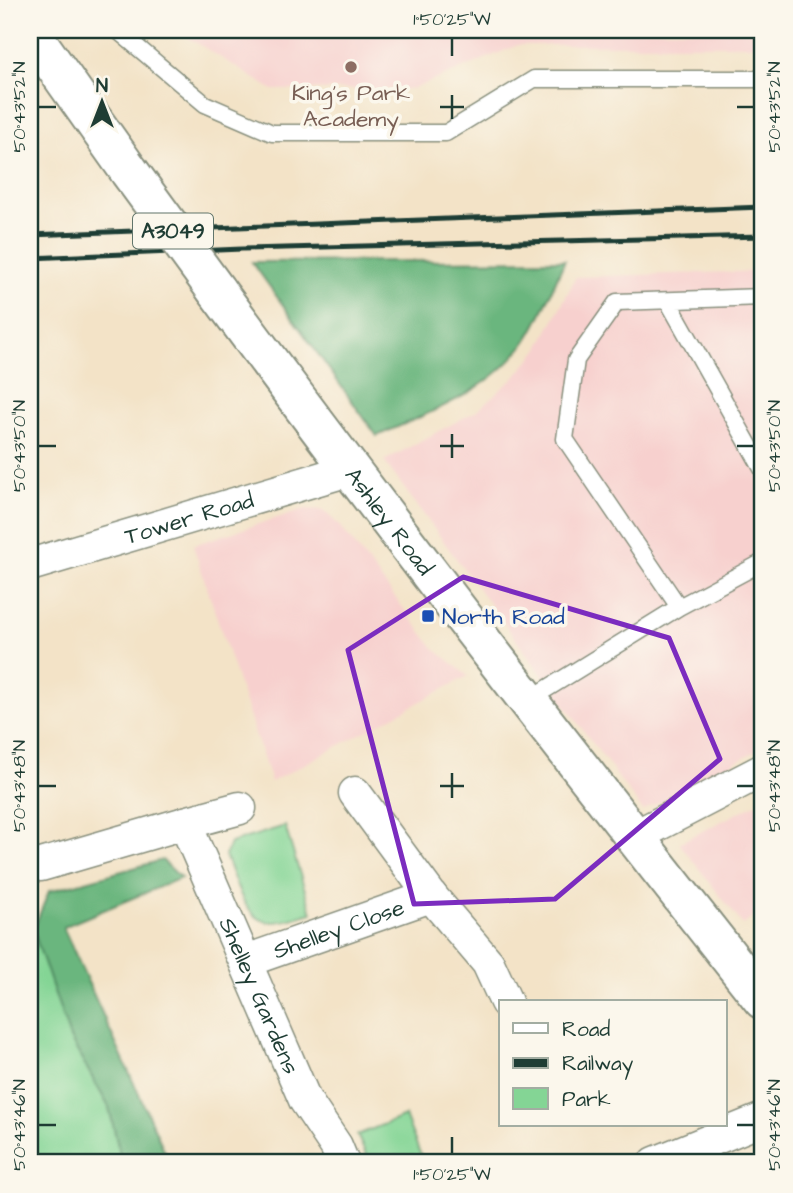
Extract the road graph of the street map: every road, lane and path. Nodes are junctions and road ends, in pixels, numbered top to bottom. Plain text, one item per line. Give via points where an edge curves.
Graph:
1 (117, 30) edge
2 (30, 31) edge
3 (763, 79) edge
4 (763, 297) edge
5 (668, 301) junction
6 (349, 470) junction
7 (763, 470) edge
8 (763, 562) edge
9 (30, 565) edge
10 (679, 607) junction
11 (527, 701) junction
12 (763, 770) edge
13 (355, 793) dead end
14 (240, 807) dead end
15 (185, 823) junction
16 (634, 837) junction
17 (41, 865) dead end
18 (431, 896) junction
19 (246, 961) junction
20 (505, 1000) edge
21 (763, 1000) edge
22 (763, 1119) edge
23 (343, 1163) edge
24 (655, 1163) edge

1 - 3 lane via 205,104 272,133 446,133 534,79
2 - 6 main road, Ashley Road / A3049, bridge
4 - 5 lane
5 - 7 lane
5 - 10 lane via 617,302 576,360 565,439
6 - 9 street, Tower Road
6 - 11 main road, Ashley Road / A3049
8 - 10 lane
10 - 11 lane
11 - 16 main road, Ashley Road / A3049
12 - 16 street
13 - 18 street, Shelley Close
14 - 15 street
15 - 17 street
15 - 19 street, Shelley Gardens
16 - 21 main road, Ashley Road / A3049
18 - 19 street, Shelley Close
18 - 20 street, Shelley Close via 488,963
19 - 23 street, Shelley Gardens via 305,1100
22 - 24 street

